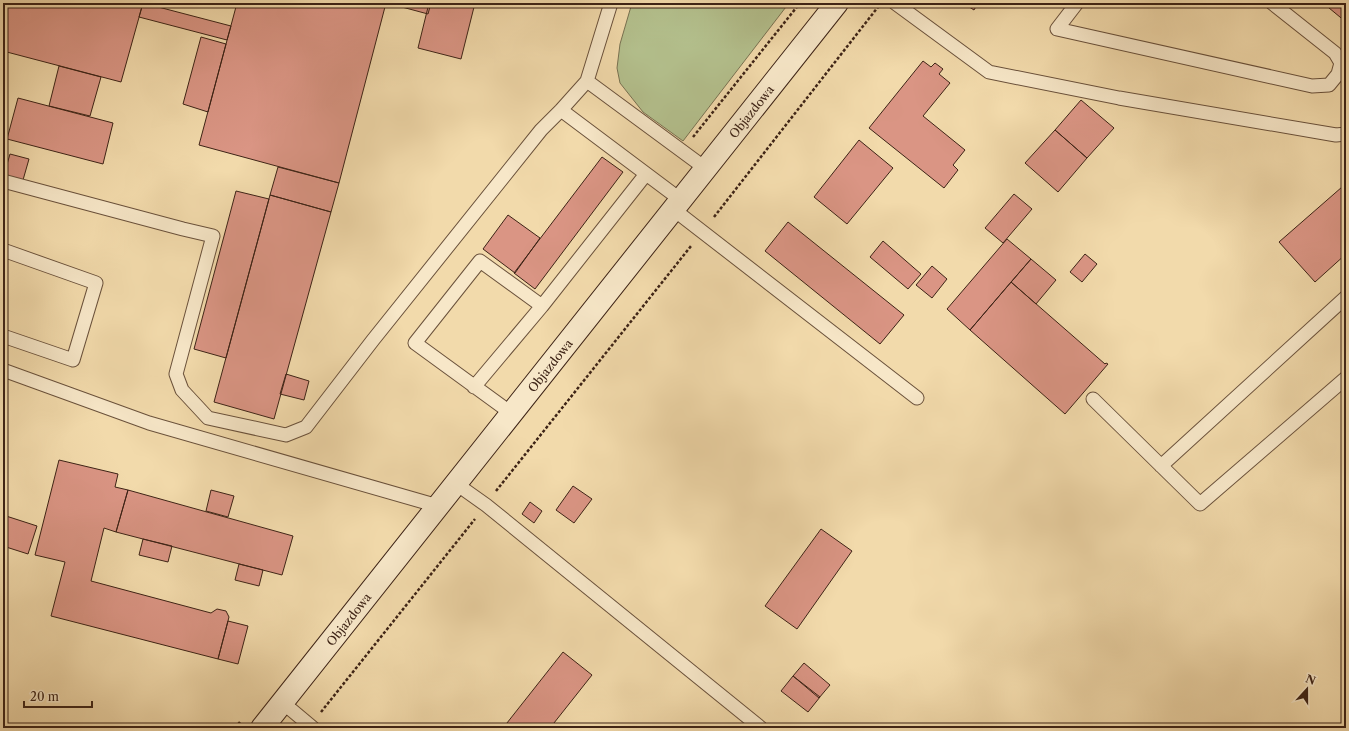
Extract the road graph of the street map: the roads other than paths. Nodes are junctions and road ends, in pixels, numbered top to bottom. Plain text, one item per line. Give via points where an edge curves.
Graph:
1 (611, 3) edge
2 (837, 3) edge
3 (895, 3) edge
4 (1077, 3) edge
5 (1272, 3) edge
6 (587, 81) junction
7 (561, 110) junction
8 (1346, 134) edge
9 (705, 168) junction
10 (646, 174) junction
11 (3, 181) edge
12 (677, 205) junction
13 (3, 250) edge
14 (1346, 297) edge
15 (542, 306) junction
16 (3, 336) edge
17 (3, 370) edge
18 (1346, 378) edge
19 (474, 387) junction
20 (917, 398) dead end
21 (1093, 399) dead end
22 (511, 413) junction
23 (1161, 466) junction
24 (455, 484) junction
25 (438, 506) junction
26 (282, 702) junction
27 (312, 727) edge
28 (262, 728) edge
29 (761, 728) edge

1 - 6 lane
2 - 9 street, Objazdowa
3 - 8 lane via 989,72 1127,100 1336,135
4 - 5 lane via 1057,29 1312,86 1329,85 1338,74 1341,63 1335,53
6 - 7 lane
6 - 9 lane
7 - 10 lane
7 - 11 lane via 541,130 306,427 286,435 208,418 182,390 176,374 214,236
9 - 12 street, Objazdowa
10 - 12 lane
10 - 15 lane
12 - 20 lane via 702,232
12 - 22 street, Objazdowa
13 - 16 lane via 96,283 73,360
14 - 23 lane
15 - 19 lane
15 - 19 lane via 480,261 415,344
17 - 25 lane via 149,423
18 - 23 lane via 1200,504
19 - 22 lane
21 - 23 lane
22 - 24 street, Objazdowa
24 - 25 street, Objazdowa
24 - 29 lane via 486,505
25 - 26 street, Objazdowa
26 - 27 lane
26 - 28 street, Objazdowa

